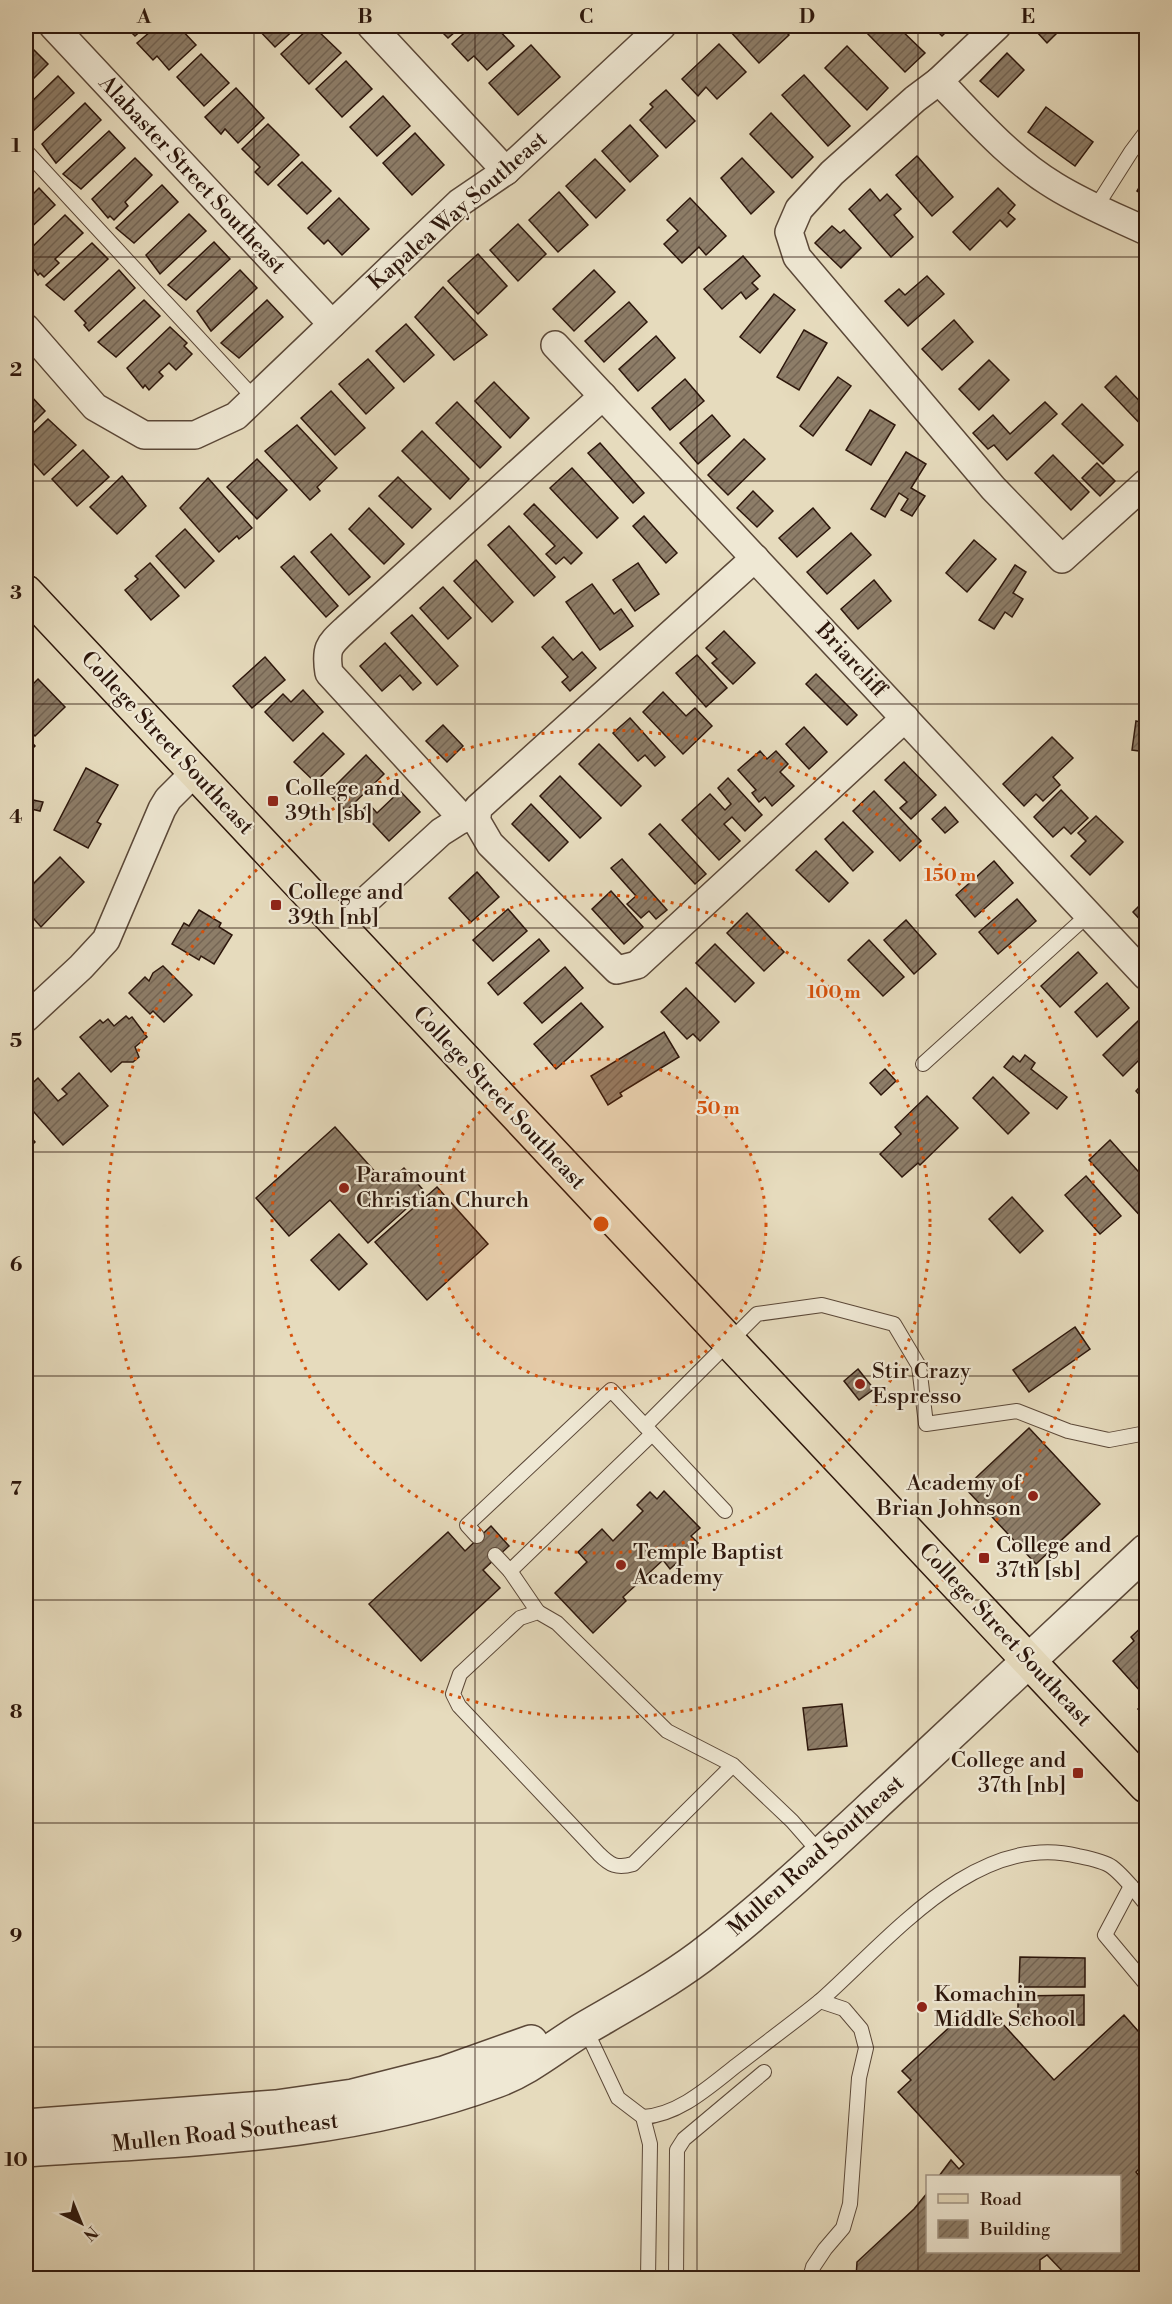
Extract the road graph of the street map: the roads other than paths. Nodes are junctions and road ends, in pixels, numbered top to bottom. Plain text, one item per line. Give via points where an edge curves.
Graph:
1 (53, 26) edge
2 (371, 26) edge
3 (662, 26) edge
4 (997, 26) edge
5 (939, 81) junction
6 (1146, 132) edge
7 (26, 151) edge
8 (506, 171) junction
9 (1096, 207) junction
10 (1146, 231) edge
11 (332, 324) junction
12 (26, 328) edge
13 (555, 345) dead end
14 (603, 396) junction
15 (254, 398) junction
16 (1146, 483) edge
17 (755, 558) junction
18 (26, 592) edge
19 (905, 718) junction
20 (195, 773) junction
21 (470, 817) junction
22 (1089, 914) junction
23 (337, 927) junction
24 (1146, 976) edge
25 (26, 1018) edge
26 (924, 1064) dead end
27 (729, 1342) junction
28 (649, 1430) junction
29 (1146, 1433) edge
30 (725, 1511) dead end
31 (477, 1536) dead end
32 (1146, 1551) edge
33 (495, 1555) dead end
34 (510, 1571) junction
35 (538, 1612) junction
36 (1029, 1660) junction
37 (733, 1765) junction
38 (1146, 1786) edge
39 (821, 1854) junction
40 (1131, 1887) junction
41 (1146, 1904) edge
42 (1146, 1984) edge
43 (820, 2001) junction
44 (585, 2028) junction
45 (764, 2072) dead end
46 (643, 2117) junction
47 (26, 2126) edge
48 (26, 2150) edge
49 (648, 2278) edge
50 (676, 2278) edge
51 (810, 2278) edge

1 - 11 street, Alabaster Street Southeast
2 - 8 street
3 - 8 street, Kapalea Way Southeast
4 - 5 street
5 - 9 street via 1028,167
5 - 16 street via 848,158 799,209 789,232 797,257 993,489 1062,558
6 - 9 lane
7 - 15 lane
8 - 11 street, Kapalea Way Southeast via 459,203
9 - 10 street
11 - 15 street, Kapalea Way Southeast
12 - 15 street, Kapalea Way Southeast via 95,407 144,435 195,435 236,416
13 - 14 street, Briarcliff
14 - 17 street, Briarcliff
14 - 21 street via 347,628 326,653 329,673
17 - 19 street, Briarcliff
17 - 21 street
18 - 20 main road, College Street Southeast
19 - 21 street via 636,965 617,970 490,844 476,820
19 - 22 street, Briarcliff
20 - 23 main road, College Street Southeast
20 - 25 street via 168,799 157,819 106,940
21 - 23 street via 441,832
22 - 24 street, Briarcliff
22 - 26 lane
23 - 27 main road, College Street Southeast
27 - 28 lane
27 - 29 lane via 757,1314 822,1305 894,1324 919,1366 926,1424 1017,1411 1068,1431 1109,1440
27 - 36 main road, College Street Southeast
28 - 30 lane
28 - 31 lane via 611,1390 467,1525
28 - 34 lane
32 - 36 street, Mullen Road Southeast
33 - 34 lane
34 - 35 lane
35 - 37 lane via 557,1623 667,1731
35 - 37 lane via 520,1618 460,1674 453,1694 459,1706 609,1863 620,1868 633,1864
36 - 38 main road, College Street Southeast
36 - 39 street, Mullen Road Southeast
37 - 39 lane
39 - 44 street, Mullen Road Southeast via 698,1958
40 - 41 lane
40 - 42 lane via 1105,1935
40 - 43 lane via 1111,1866 1059,1851 999,1860 957,1881 862,1960
43 - 46 lane via 700,2094 658,2116
43 - 51 lane via 844,2009 861,2029 866,2048 859,2078 850,2204 843,2228 813,2267
44 - 46 lane via 618,2098
44 - 47 street, Mullen Road Southeast via 444,2073 353,2096 276,2107
44 - 48 street, Mullen Road Southeast via 533,2064 497,2080 355,2120 277,2132
45 - 50 lane via 684,2139 677,2150
46 - 49 lane via 650,2144

